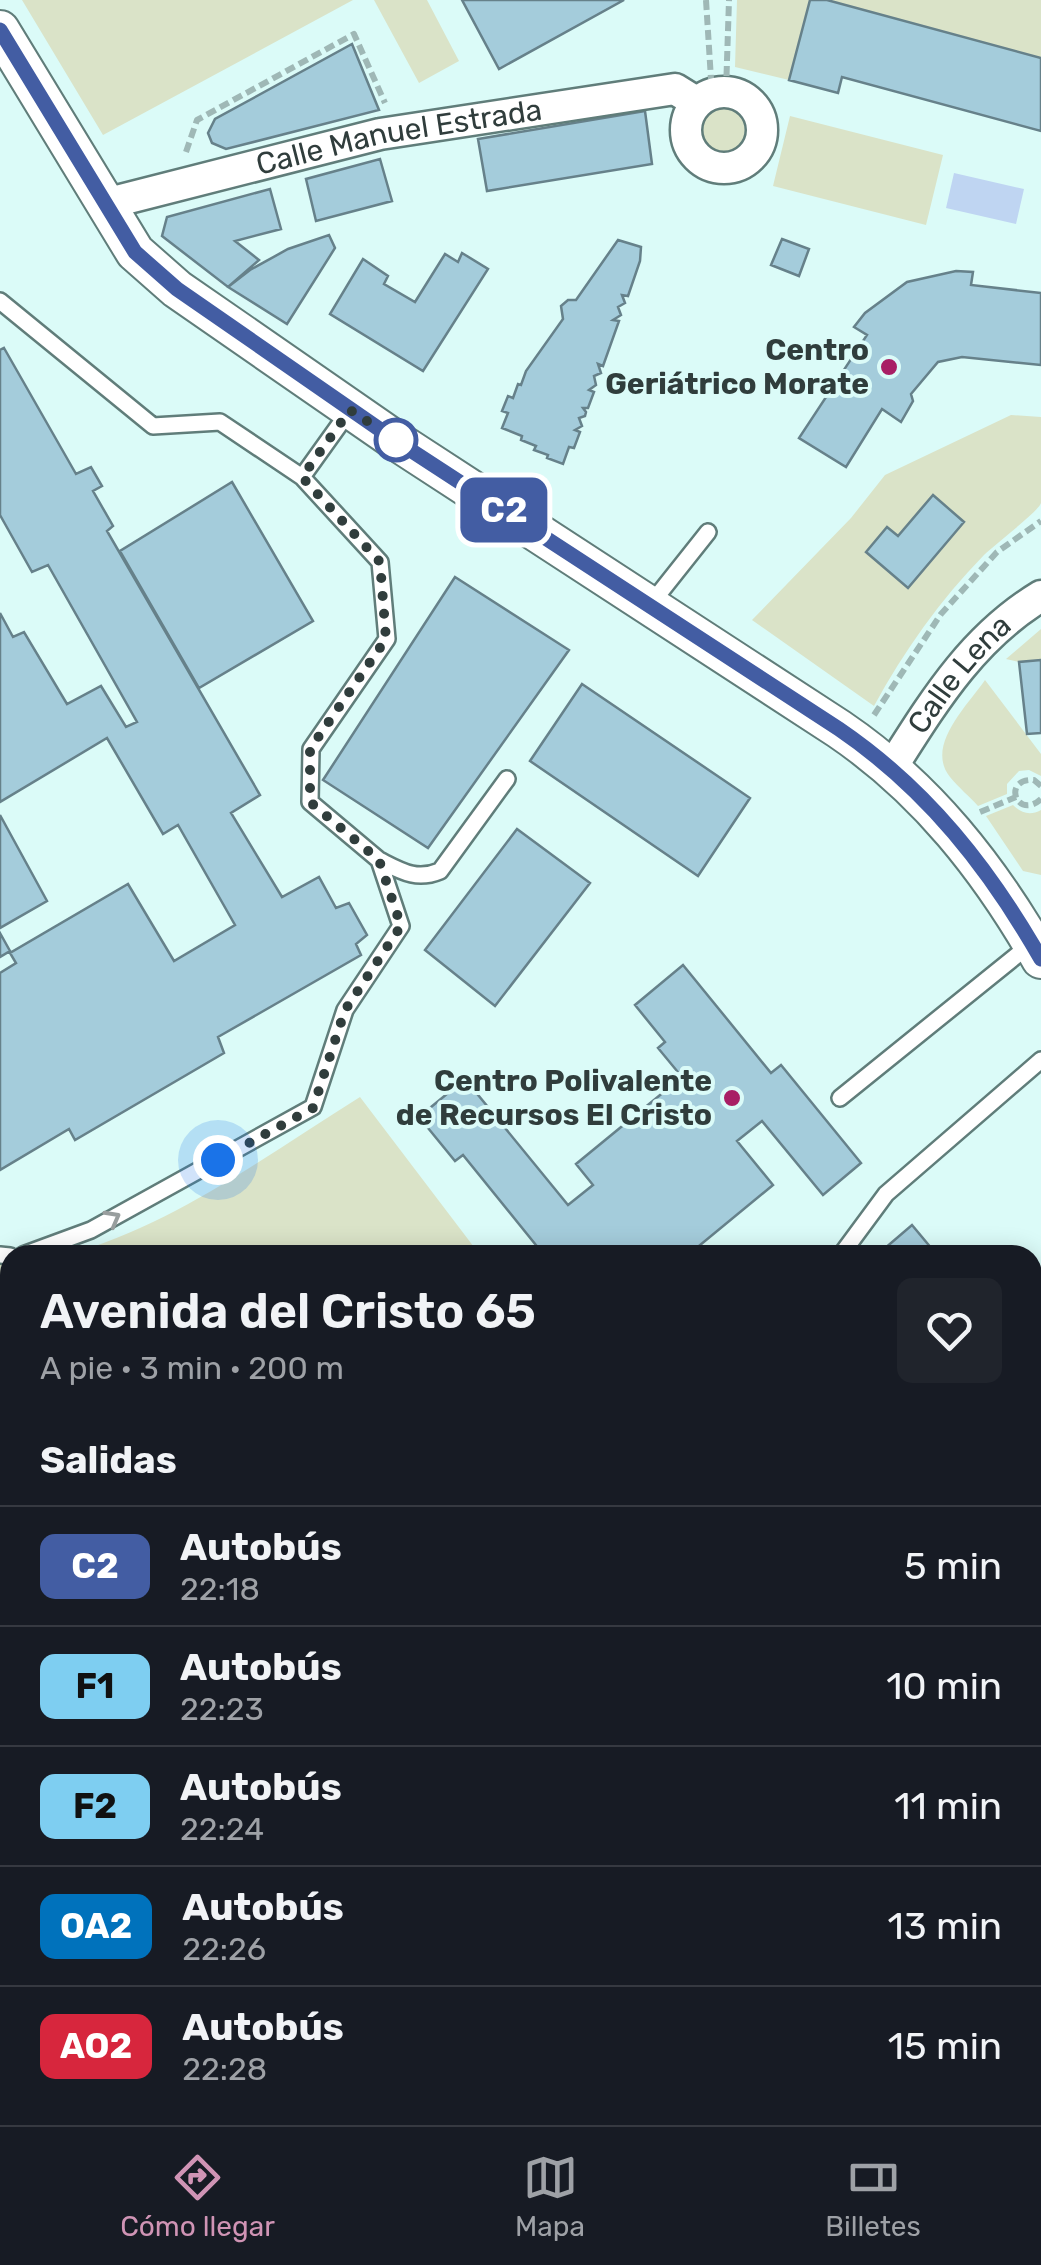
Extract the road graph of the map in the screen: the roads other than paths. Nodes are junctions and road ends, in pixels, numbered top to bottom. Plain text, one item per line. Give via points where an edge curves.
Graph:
1 (0, 30) edge
2 (711, 95) road end
3 (105, 204) junction
4 (0, 301) edge
5 (350, 410) junction
6 (302, 477) junction
7 (708, 532) dead end
8 (1041, 596) edge
9 (650, 605) junction
10 (892, 768) junction
11 (506, 779) dead end
12 (379, 860) junction
13 (1038, 948) edge
14 (1041, 1060) edge
15 (840, 1098) dead end
16 (50, 1245) edge
17 (848, 1245) edge

1 - 3 street
2 - 3 street, Calle Manuel Estrada via 674,90 398,131
3 - 5 street via 135,252 177,289
4 - 6 lane via 154,426 220,422
5 - 6 lane
5 - 9 street
6 - 12 lane via 380,562 386,639 310,749 310,802
7 - 9 lane
8 - 10 street, Calle Lena via 974,649
9 - 10 street
10 - 13 street via 950,825
11 - 12 lane via 440,871 412,876
16 -> 12 lane via 91,1230 313,1108 345,1010 401,926
13 - 15 lane
14 - 17 lane via 886,1194

